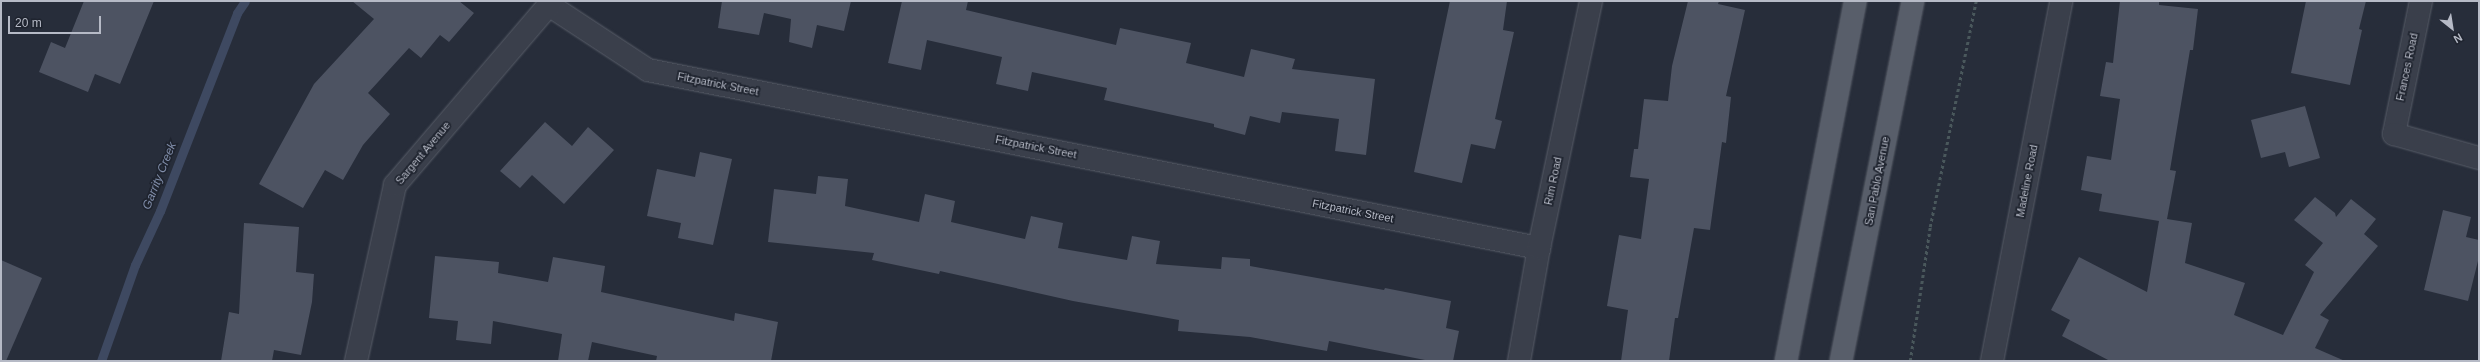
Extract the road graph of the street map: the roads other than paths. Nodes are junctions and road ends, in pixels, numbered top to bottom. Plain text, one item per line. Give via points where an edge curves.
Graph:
1 (1591, 1) edge
2 (1855, 1) edge
3 (1913, 1) edge
4 (2061, 1) edge
5 (2421, 1) edge
6 (551, 3) edge
7 (2479, 158) edge
8 (1539, 248) junction
9 (356, 361) edge
10 (1519, 361) edge
11 (1786, 361) edge
12 (1840, 361) edge
13 (1992, 361) edge

1 - 8 street, Rim Road
2 - 11 main road
3 - 12 main road, San Pablo Avenue
4 - 13 street, Madeline Road
5 - 7 street, Frances Road via 2394,134
6 - 8 street, Fitzpatrick Street via 648,70
6 - 9 street, Sargent Avenue via 395,186
8 - 10 street, Rim Road

